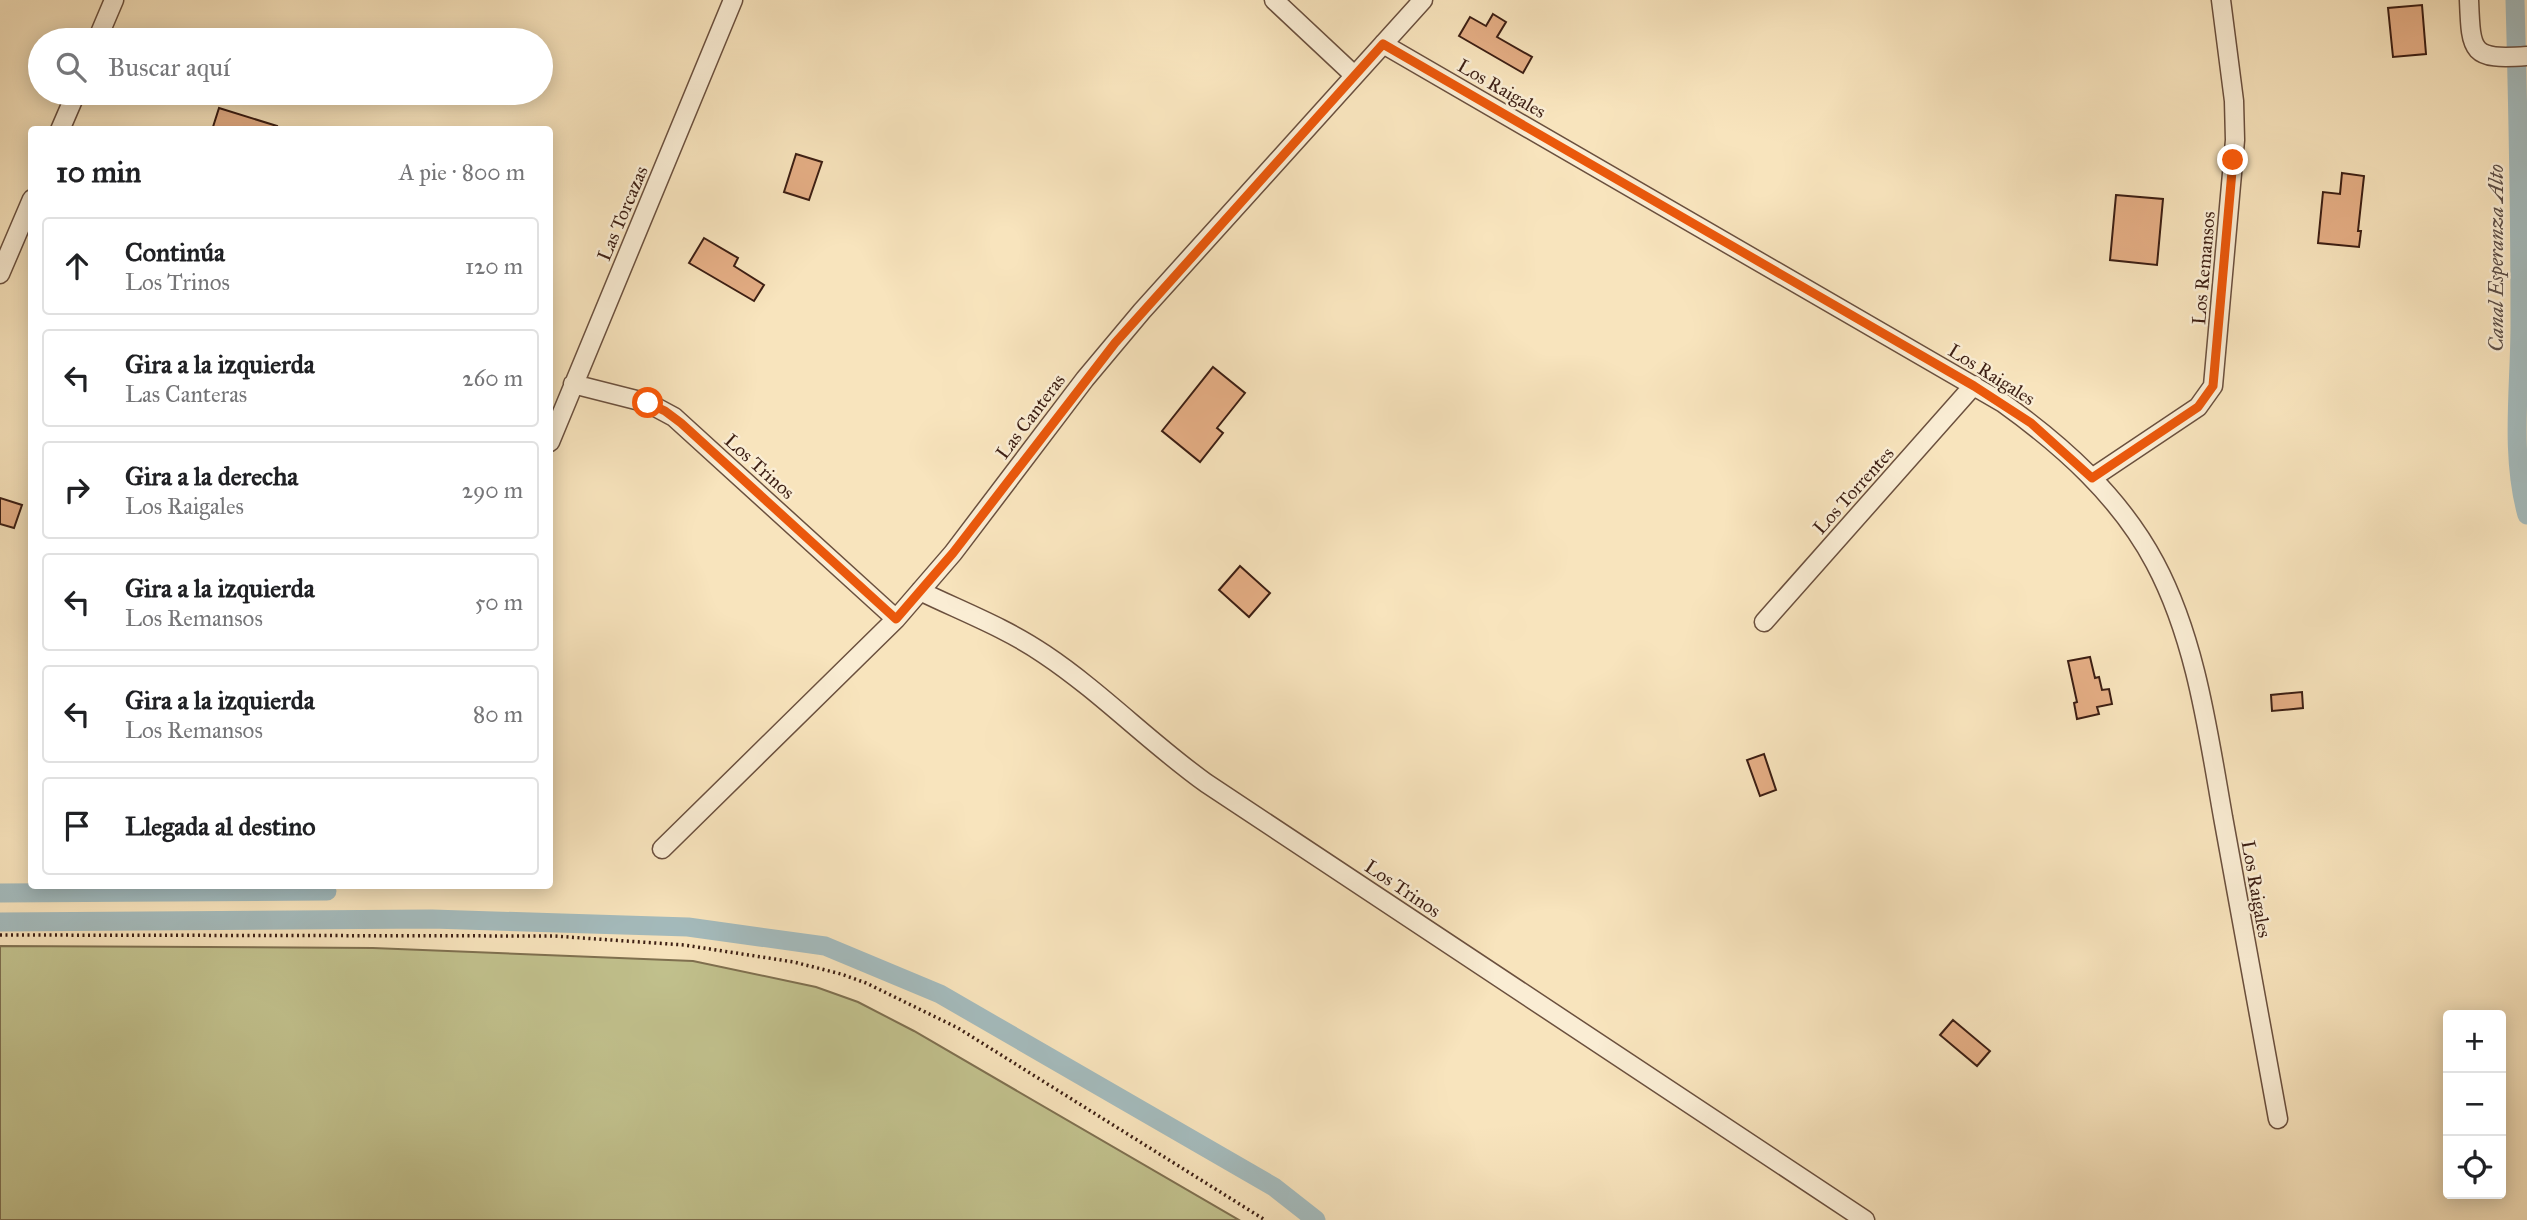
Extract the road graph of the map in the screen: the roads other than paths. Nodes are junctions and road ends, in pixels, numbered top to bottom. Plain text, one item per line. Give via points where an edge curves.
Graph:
1 (114, 0) edge
2 (733, 0) edge
3 (1274, 0) edge
4 (1423, 0) edge
5 (2221, 0) edge
6 (2469, 0) edge
7 (102, 28) edge
8 (1383, 44) junction
9 (2527, 57) edge
10 (1354, 75) junction
11 (71, 105) edge
12 (62, 126) edge
13 (28, 208) edge
14 (0, 274) edge
15 (573, 384) junction
16 (1974, 386) junction
17 (553, 434) edge
18 (2092, 478) junction
19 (920, 591) junction
20 (896, 619) junction
21 (1764, 622) dead end
22 (662, 849) dead end
23 (2278, 1119) dead end
24 (1865, 1220) edge

1 - 7 street
2 - 15 street, Las Torcazas
3 - 10 street
4 - 8 street, Las Canteras
5 - 18 street, Los Remansos via 2235,140 2213,386 2198,407
6 - 9 street via 2473,46 2483,55
8 - 10 street, Las Canteras
8 - 16 street, Los Raigales
10 - 19 street, Las Canteras via 1115,343
11 - 12 street
13 - 14 street
15 - 17 street, Las Torcazas
15 - 20 street, Los Trinos via 648,403 674,416
16 - 18 street, Los Raigales via 2031,423
16 - 21 street, Los Torrentes
18 - 23 street, Los Raigales via 2155,562 2188,650 2207,727
19 - 20 street, Las Canteras
19 - 24 street, Los Trinos via 1045,654 1206,783
20 - 22 street, Las Canteras

